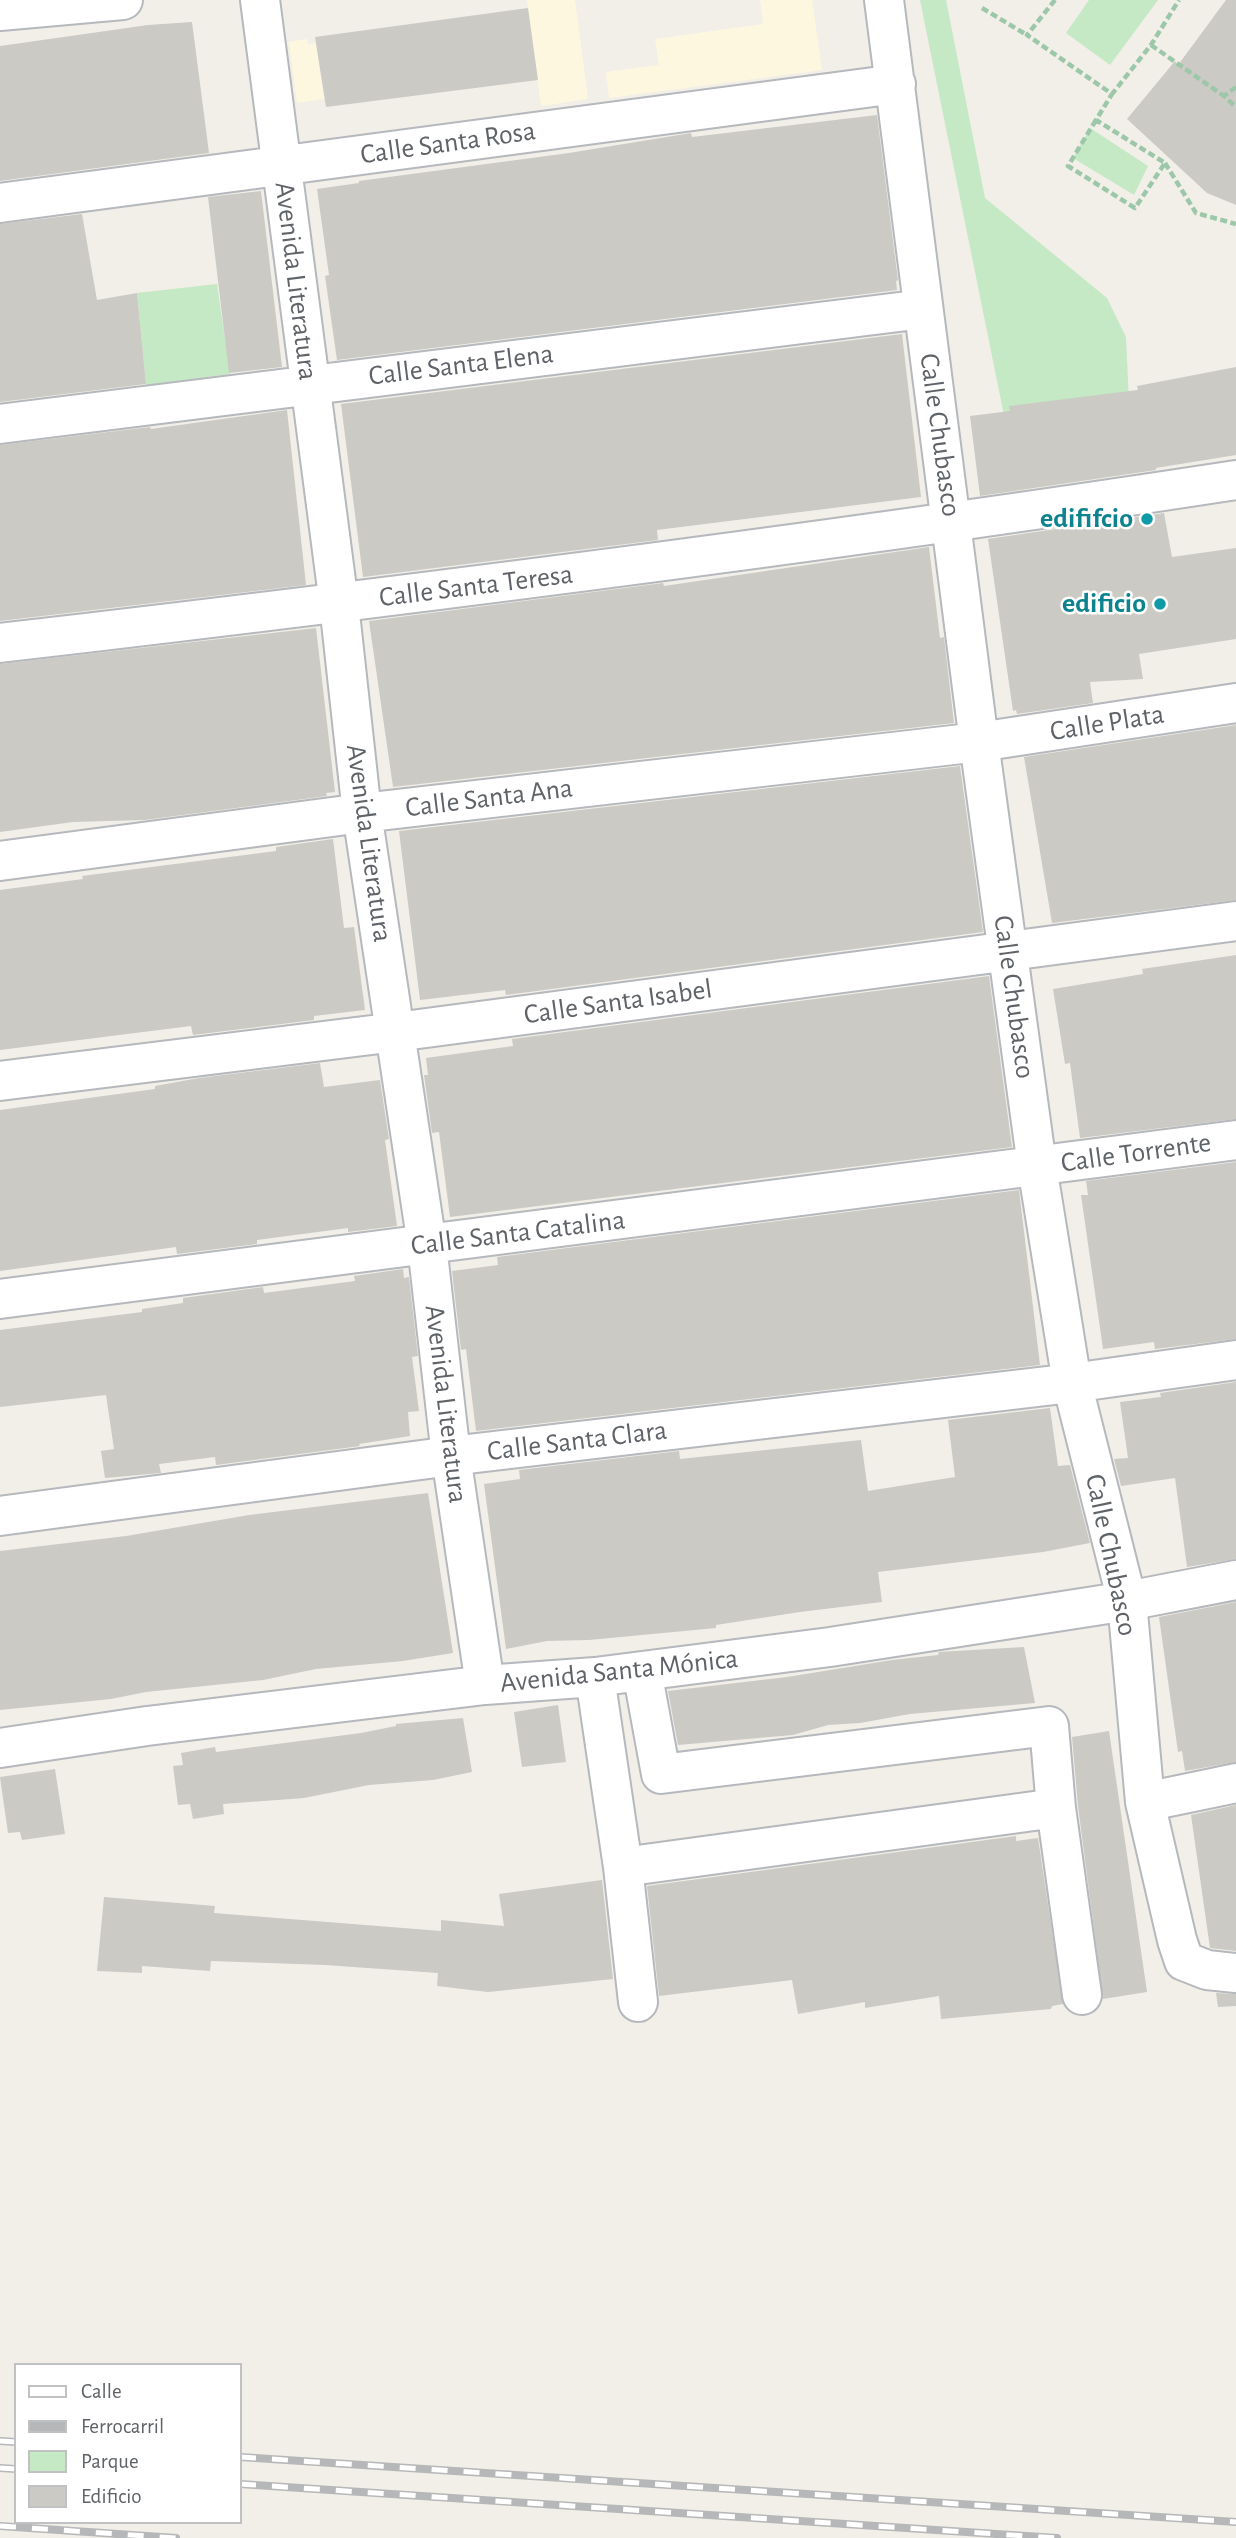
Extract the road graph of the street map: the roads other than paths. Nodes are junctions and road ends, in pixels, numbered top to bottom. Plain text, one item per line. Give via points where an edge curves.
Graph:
1 (123, 0) edge
2 (260, 0) edge
3 (884, 0) edge
4 (0, 11) edge
5 (896, 84) junction
6 (281, 166) junction
7 (0, 203) edge
8 (923, 309) junction
9 (309, 384) junction
10 (0, 424) edge
11 (1236, 480) edge
12 (952, 523) junction
13 (340, 604) junction
14 (0, 643) edge
15 (1236, 703) edge
16 (979, 742) junction
17 (362, 813) junction
18 (0, 861) edge
19 (1236, 921) edge
20 (1008, 949) junction
21 (396, 1032) junction
22 (0, 1081) edge
23 (1236, 1140) edge
24 (1037, 1166) junction
25 (426, 1245) junction
26 (0, 1299) edge
27 (1236, 1360) edge
28 (1072, 1383) junction
29 (451, 1456) junction
30 (0, 1516) edge
31 (1236, 1580) edge
32 (1127, 1601) junction
33 (642, 1671) junction
34 (595, 1677) junction
35 (485, 1685) junction
36 (0, 1748) edge
37 (1236, 1783) edge
38 (1144, 1802) junction
39 (1056, 1808) junction
40 (623, 1867) junction
41 (1221, 1971) edge
42 (1082, 1995) dead end
43 (638, 2002) dead end

1 - 4 street
2 - 6 street, Avenida Literatura
3 - 5 street, Calle Chubasco
5 - 6 street, Calle Santa Rosa
5 - 8 street, Calle Chubasco
6 - 7 street, Calle Santa Rosa
6 - 9 street, Avenida Literatura
8 - 9 street, Calle Santa Elena
8 - 12 street, Calle Chubasco
9 - 10 street, Calle Santa Elena
9 - 13 street, Avenida Literatura
11 - 12 street, Calle Santa Teresa
12 - 13 street, Calle Santa Teresa
12 - 16 street, Calle Chubasco
13 - 14 street, Calle Santa Teresa
13 - 17 street, Avenida Literatura
15 - 16 street, Calle Plata
16 - 17 street, Calle Santa Ana
16 - 20 street, Calle Chubasco
17 - 18 street, Calle Santa Ana
17 - 21 street, Avenida Literatura
19 - 20 street, Calle Santa Isabel
20 - 21 street, Calle Santa Isabel
20 - 24 street, Calle Chubasco
21 - 22 street, Calle Santa Isabel
21 - 25 street, Avenida Literatura
23 - 24 street, Calle Torrente
24 - 25 street, Calle Santa Catalina
24 - 28 street, Calle Chubasco
25 - 26 street, Calle Santa Catalina
25 - 29 street, Avenida Literatura
27 - 28 street, Calle Santa Clara
28 - 29 street, Calle Santa Clara
28 - 32 street, Calle Chubasco
29 - 30 street, Calle Santa Clara
29 - 35 street, Avenida Literatura
31 - 32 street, Avenida Santa Mónica
32 - 33 street, Avenida Santa Mónica
32 - 38 street, Calle Chubasco
33 - 34 street, Avenida Santa Mónica
33 - 39 street via 661,1774 1049,1726
34 - 35 street, Avenida Santa Mónica
34 - 40 street
35 - 36 street, Avenida Santa Mónica
37 - 38 street
38 - 41 street, Calle Chubasco via 1184,1961
39 - 40 street
39 - 42 street
40 - 43 street

